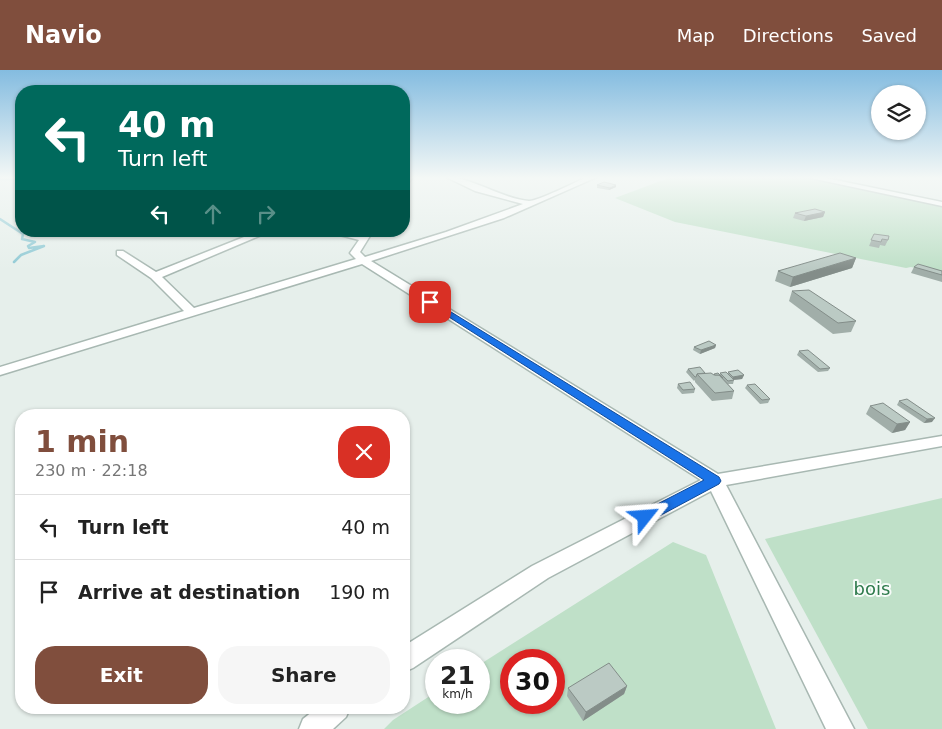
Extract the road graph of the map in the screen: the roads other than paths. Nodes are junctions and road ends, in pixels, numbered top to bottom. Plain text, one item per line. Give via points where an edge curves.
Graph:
1 (519, 208) edge
2 (252, 237) edge
3 (366, 237) edge
4 (120, 254) dead end
5 (363, 260) junction
6 (155, 276) junction
7 (192, 313) junction
8 (0, 371) edge
9 (942, 441) edge
10 (714, 481) junction
11 (410, 656) edge
12 (330, 714) edge
13 (313, 729) edge
14 (840, 729) edge

1 - 5 street via 458,231
2 - 6 street
3 - 5 street via 355,254
4 - 6 street
5 - 7 street
5 - 10 street
6 - 7 street
7 - 8 street
9 - 10 street
10 - 11 street via 540,572
10 - 14 street
12 - 13 street

